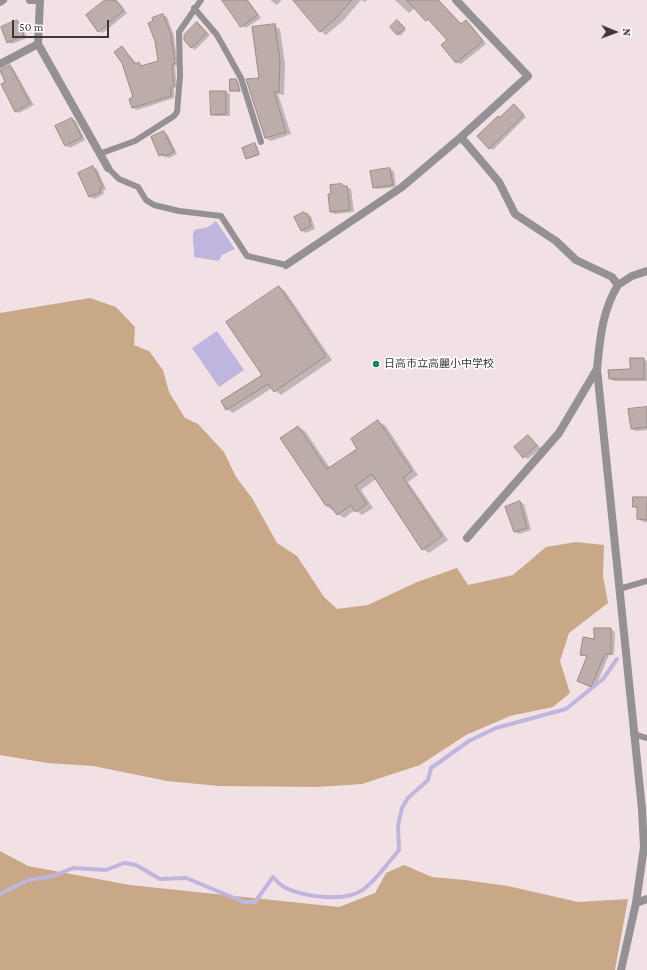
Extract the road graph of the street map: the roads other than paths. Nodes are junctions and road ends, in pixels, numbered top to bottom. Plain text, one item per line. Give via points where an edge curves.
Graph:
1 (3, 0) edge
2 (30, 0) edge
3 (40, 0) edge
4 (201, 0) edge
5 (456, 0) edge
6 (0, 2) edge
7 (194, 8) junction
8 (38, 44) junction
9 (0, 64) edge
10 (461, 137) junction
11 (261, 142) dead end
12 (99, 154) junction
13 (108, 168) joint
14 (286, 265) joint
15 (647, 271) edge
16 (618, 285) junction
17 (597, 369) junction
18 (467, 538) dead end
19 (647, 581) edge
20 (619, 589) junction
21 (633, 734) junction
22 (647, 738) edge
23 (647, 779) edge
24 (639, 786) junction
25 (645, 848) edge
26 (647, 899) edge
27 (636, 903) junction
28 (621, 970) edge

1 - 6 street
2 - 3 street
3 - 8 street
4 - 7 lane
5 - 10 street via 528,76
7 - 11 lane via 217,35 241,78
7 - 12 lane via 179,32 180,76 177,112 135,141
8 - 9 street
8 - 12 street
10 - 14 street via 402,187
10 - 16 street via 499,182 515,214 556,241 576,260 612,278
12 - 13 street
13 - 14 lane via 119,179 138,187 146,200 154,205 221,216 247,256
15 - 16 street via 632,276
16 - 17 street via 609,299 601,326
17 - 18 street via 559,433
17 - 20 street
19 - 20 lane
20 - 21 street
21 - 22 lane
21 - 24 street
23 - 24 street
24 - 25 street
25 - 27 street
26 - 27 street
27 - 28 street

